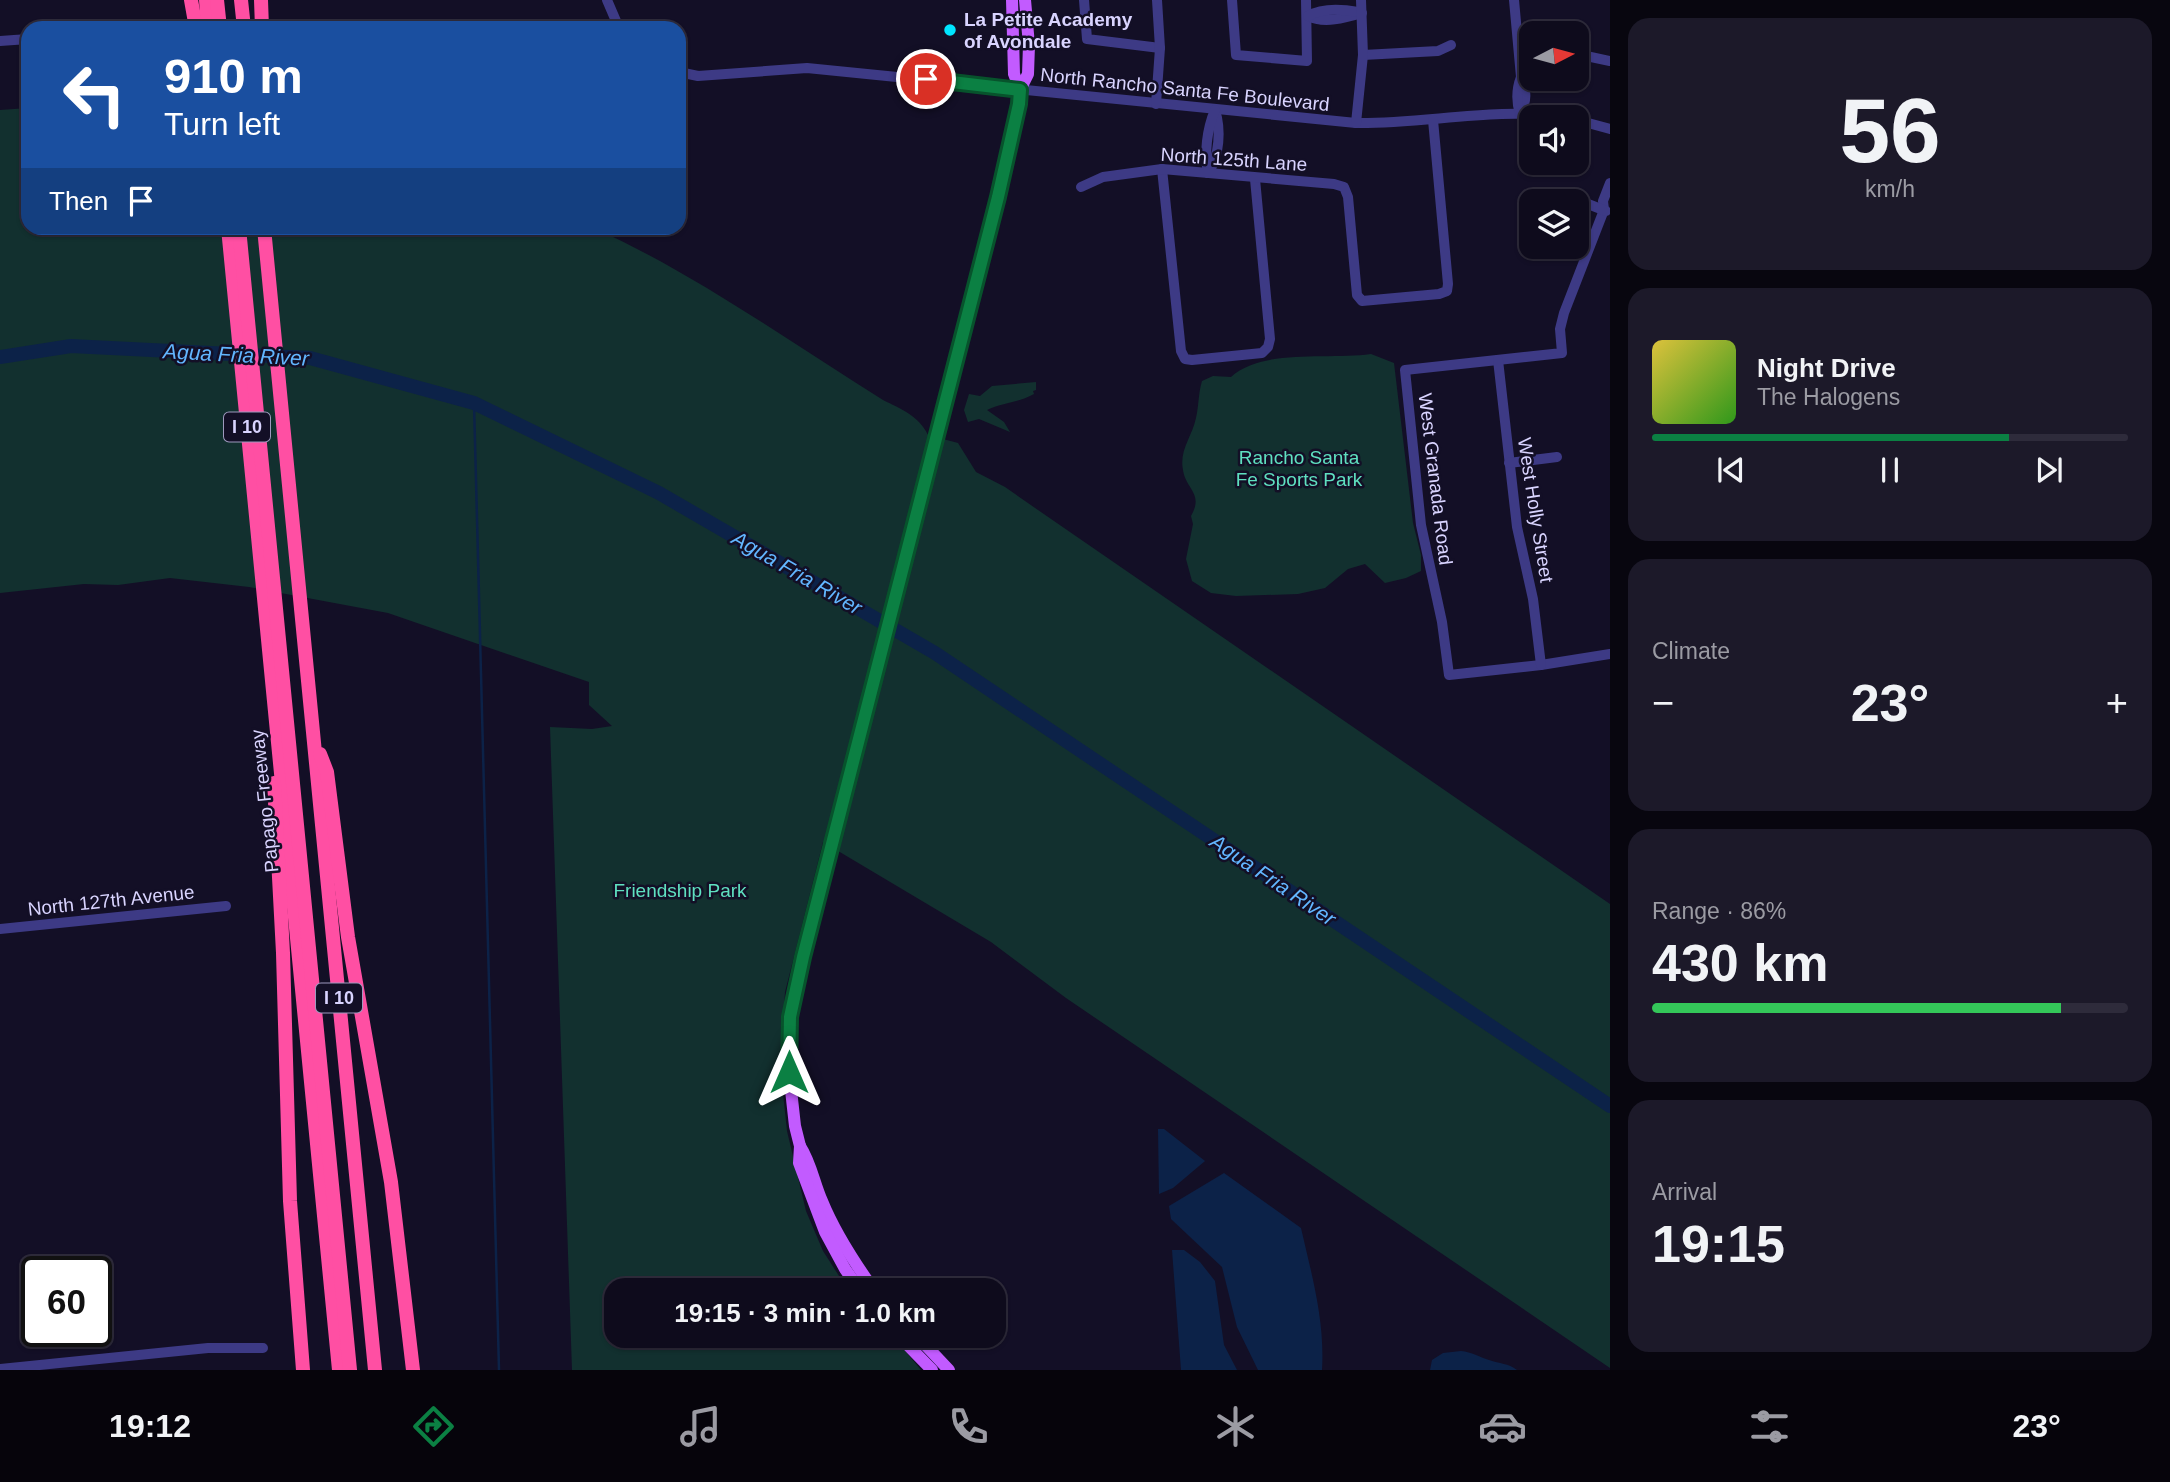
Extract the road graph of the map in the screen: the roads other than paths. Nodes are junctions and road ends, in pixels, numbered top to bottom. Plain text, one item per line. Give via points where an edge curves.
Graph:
1 (191, 0) edge
2 (206, 0) edge
3 (217, 0) edge
4 (242, 0) edge
5 (261, 0) edge
6 (607, 0) edge
7 (1012, 0) edge
8 (1025, 0) edge
9 (1084, 0) edge
10 (1157, 0) edge
11 (1232, 0) edge
12 (1306, 0) edge
13 (1361, 0) edge
14 (1514, 0) edge
15 (1362, 13) junction
16 (1308, 16) junction
17 (195, 21) edge
18 (208, 21) edge
19 (219, 21) edge
20 (244, 21) edge
21 (262, 21) edge
22 (616, 21) edge
23 (21, 40) edge
24 (0, 41) edge
25 (1451, 45) dead end
26 (1160, 48) junction
27 (1519, 49) edge
28 (1363, 55) junction
29 (1589, 57) edge
30 (1610, 61) edge
31 (686, 73) edge
32 (1020, 90) junction
33 (1156, 104) junction
34 (1215, 110) junction
35 (1519, 114) edge
36 (1433, 120) junction
37 (1589, 123) edge
38 (1356, 124) junction
39 (1610, 128) edge
40 (1162, 169) junction
41 (1208, 173) junction
42 (1255, 179) junction
43 (1610, 183) edge
44 (1081, 187) dead end
45 (1589, 203) edge
46 (1608, 209) edge
47 (229, 235) edge
48 (240, 235) edge
49 (265, 235) edge
50 (1498, 360) junction
51 (1557, 457) dead end
52 (1508, 463) junction
53 (272, 625) junction
54 (1610, 654) edge
55 (1541, 665) junction
56 (313, 736) junction
57 (279, 750) junction
58 (226, 906) dead end
59 (0, 929) edge
60 (800, 1146) junction
61 (852, 1278) edge
62 (866, 1278) edge
63 (263, 1348) dead end
64 (911, 1348) edge
65 (928, 1348) edge
66 (0, 1369) edge
67 (303, 1370) edge
68 (339, 1370) edge
69 (350, 1370) edge
70 (375, 1370) edge
71 (413, 1370) edge
72 (932, 1370) edge
73 (949, 1370) edge

1 - 17 highway
2 - 18 highway
3 - 19 highway
4 - 20 highway
5 - 21 highway
6 - 22 street
7 - 32 main road via 1014,74
8 - 32 main road via 1029,59
9 - 26 street via 1087,39
10 - 26 street
11 - 16 street via 1236,55 1307,61
12 - 16 street
13 - 15 street
14 - 27 street
15 - 16 street via 1343,10
15 - 28 street
23 - 24 street
25 - 28 street via 1438,51
26 - 33 street
28 - 38 street
29 - 30 street
31 - 32 street, North Rancho Santa Fe Boulevard via 807,68
32 - 33 street, North Rancho Santa Fe Boulevard
32 - 60 main road via 1011,145 790,1017 790,1088
33 - 34 street, North Rancho Santa Fe Boulevard
34 - 38 street, North Rancho Santa Fe Boulevard
34 - 41 street via 1218,139 1215,164
35 - 36 street, North Rancho Santa Fe Boulevard
36 - 38 street, North Rancho Santa Fe Boulevard
36 - 42 street, North 125th Lane via 1447,291 1362,301 1357,295 1344,187
37 - 39 street
40 - 41 street, North 125th Lane
40 - 42 street via 1185,359 1262,353 1268,347
40 - 44 street, North 125th Lane via 1103,177
41 - 42 street, North 125th Lane
43 - 46 street via 1603,201
45 - 46 street
46 - 50 street via 1564,313 1562,353
47 - 53 highway, Papago Freeway / I 10
48 - 53 highway
49 - 56 highway, I 10
50 - 52 street, West Holly Street
50 - 55 street, West Granada Road via 1405,370 1421,525 1449,675
51 - 52 street
52 - 55 street, West Holly Street via 1534,599
53 - 57 highway, Papago Freeway / I 10
53 - 69 highway
54 - 55 street
56 - 70 highway, I 10
56 - 71 highway via 327,772 348,937 391,1182
57 - 67 highway via 273,789 290,1201
57 - 68 highway, Papago Freeway / I 10
58 - 59 street, North 127th Avenue
60 - 61 main road via 799,1163 818,1216
60 - 62 main road via 840,1238
63 - 66 street via 208,1348
64 - 72 main road
65 - 73 main road

